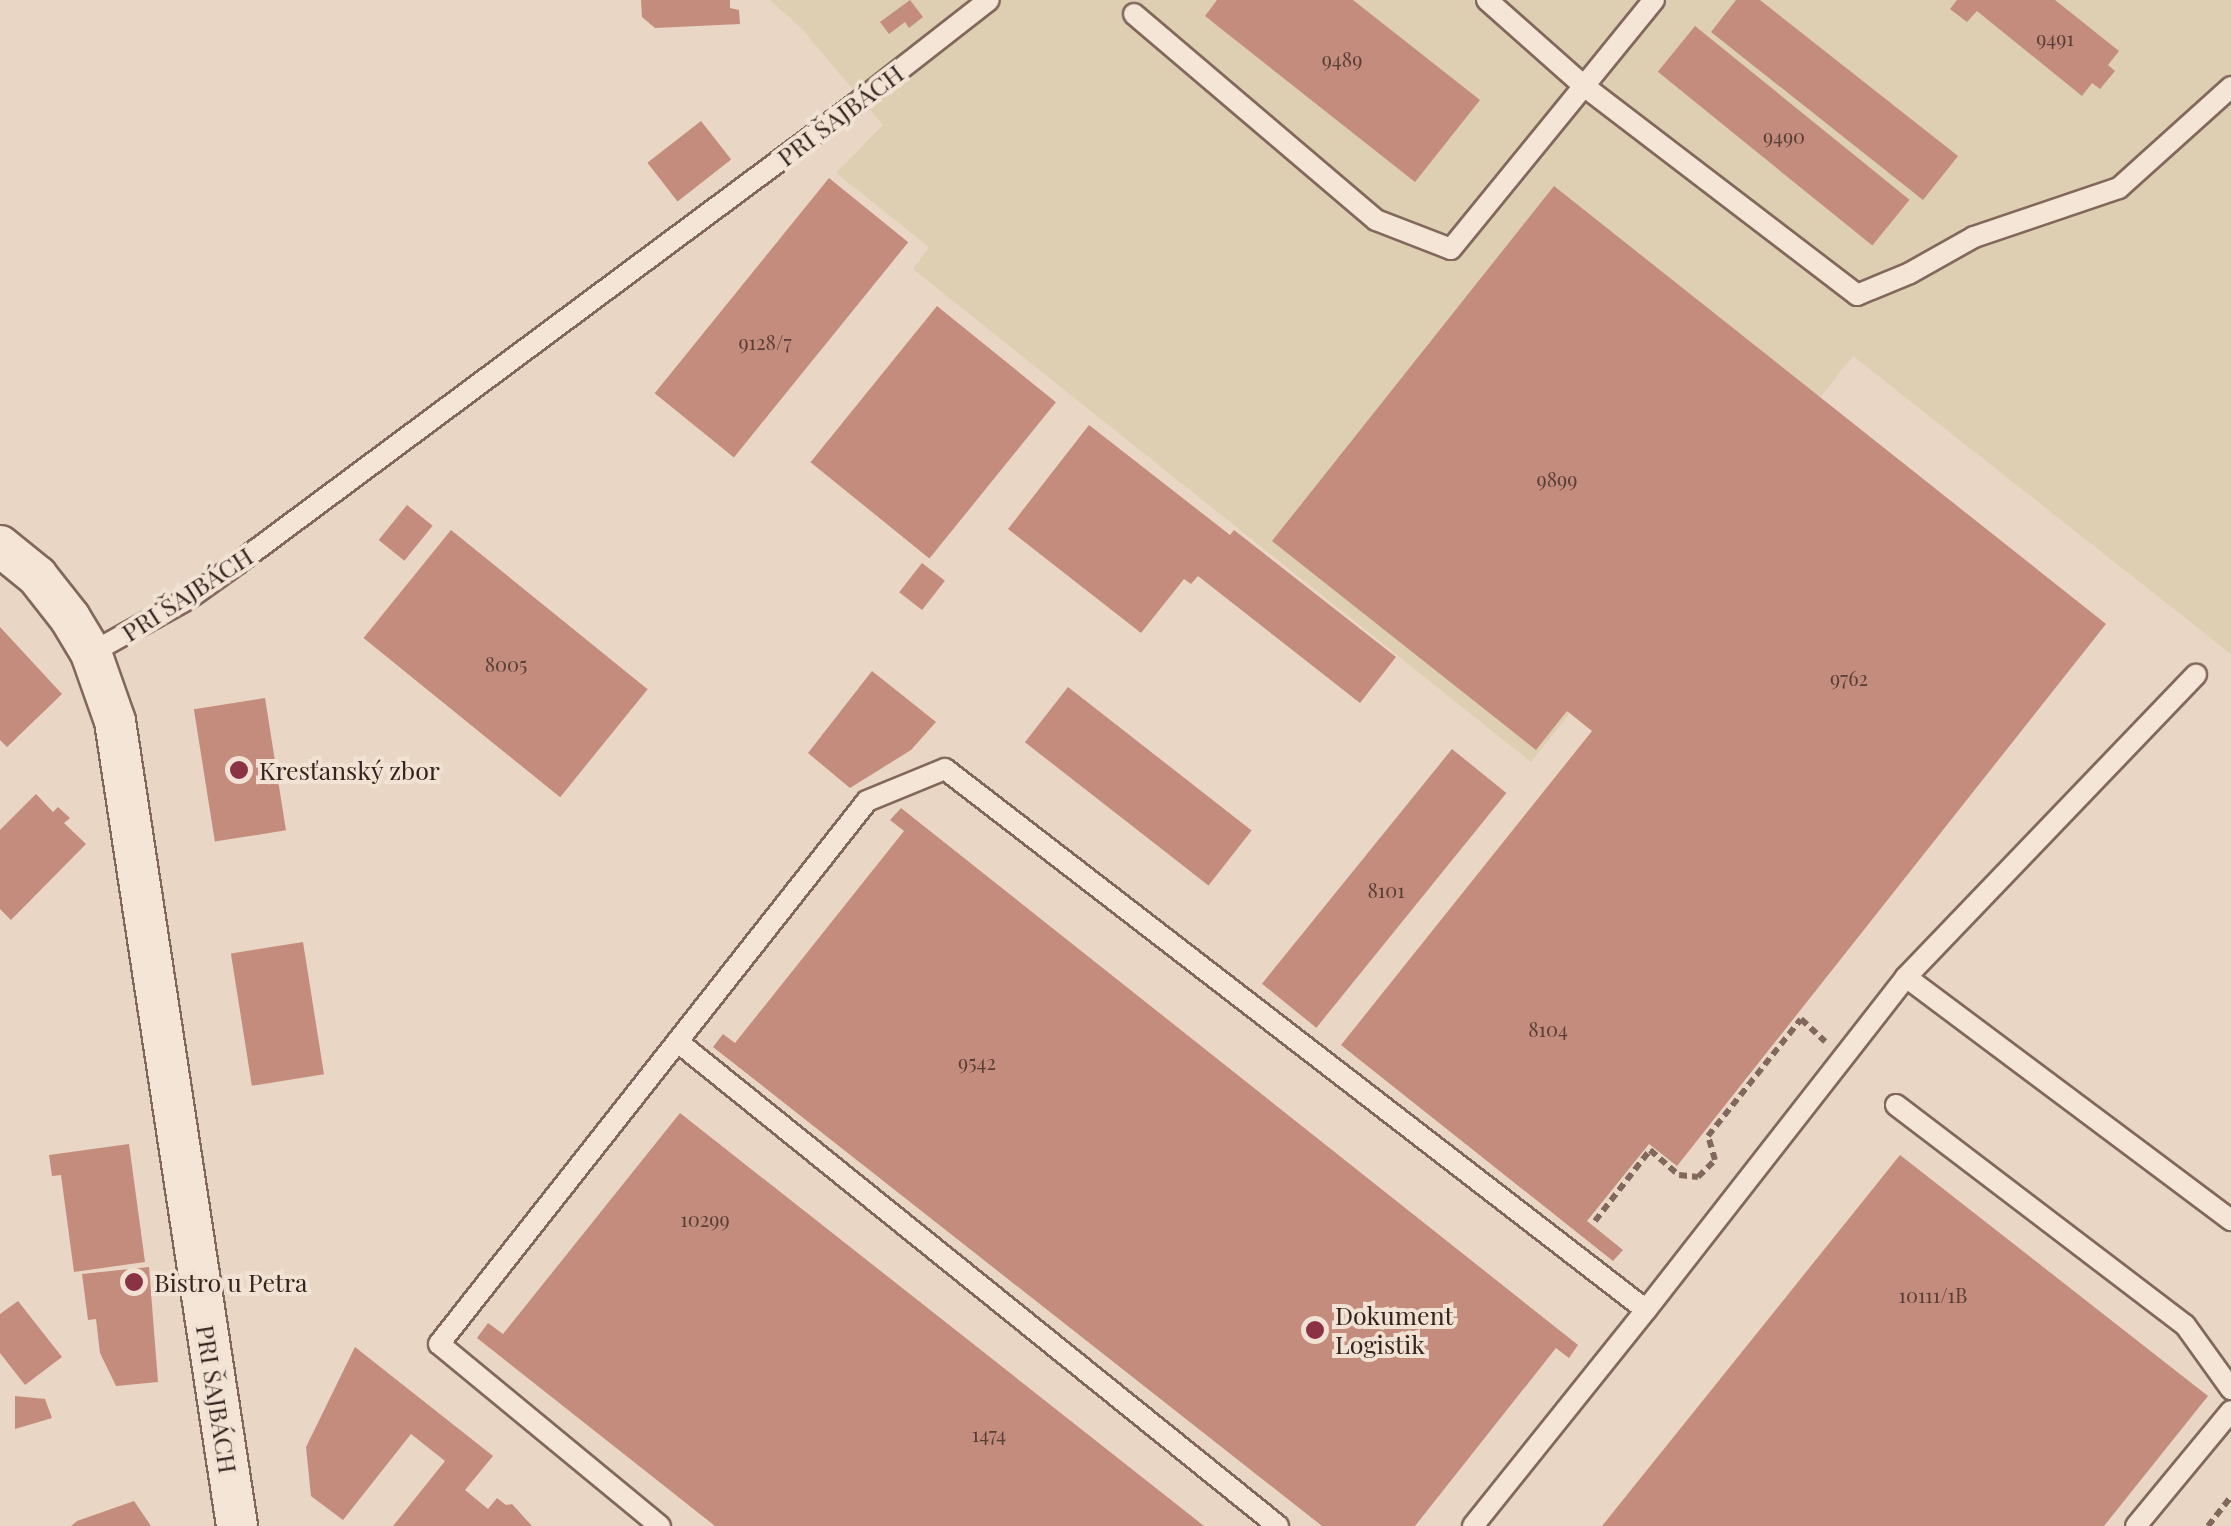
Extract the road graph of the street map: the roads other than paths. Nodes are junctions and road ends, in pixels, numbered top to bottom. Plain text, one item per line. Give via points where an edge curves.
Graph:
1 (988, 0) edge
2 (1487, 0) edge
3 (1654, 0) edge
4 (1134, 14) dead end
5 (1584, 86) junction
6 (2231, 87) edge
7 (0, 546) edge
8 (92, 654) junction
9 (2196, 675) dead end
10 (1906, 977) junction
11 (678, 1042) junction
12 (1896, 1105) dead end
13 (2231, 1220) edge
14 (1646, 1310) junction
15 (2231, 1389) edge
16 (2231, 1412) edge
17 (237, 1526) edge
18 (660, 1526) edge
19 (1278, 1526) edge
20 (1473, 1526) edge
21 (2136, 1526) edge

1 - 8 lane, PRI ŠAJBÁCH via 188,600
2 - 5 lane
3 - 5 lane
4 - 5 lane via 1376,220 1451,249
5 - 6 lane via 1856,295 1974,237 2119,188
7 - 8 street via 37,576
8 - 17 street, PRI ŠAJBÁCH via 115,721
9 - 10 lane
10 - 13 lane
10 - 14 lane
11 - 14 lane via 867,801 945,770
11 - 18 lane via 440,1344
11 - 19 lane
12 - 15 lane via 2185,1324
14 - 20 lane
16 - 21 lane

